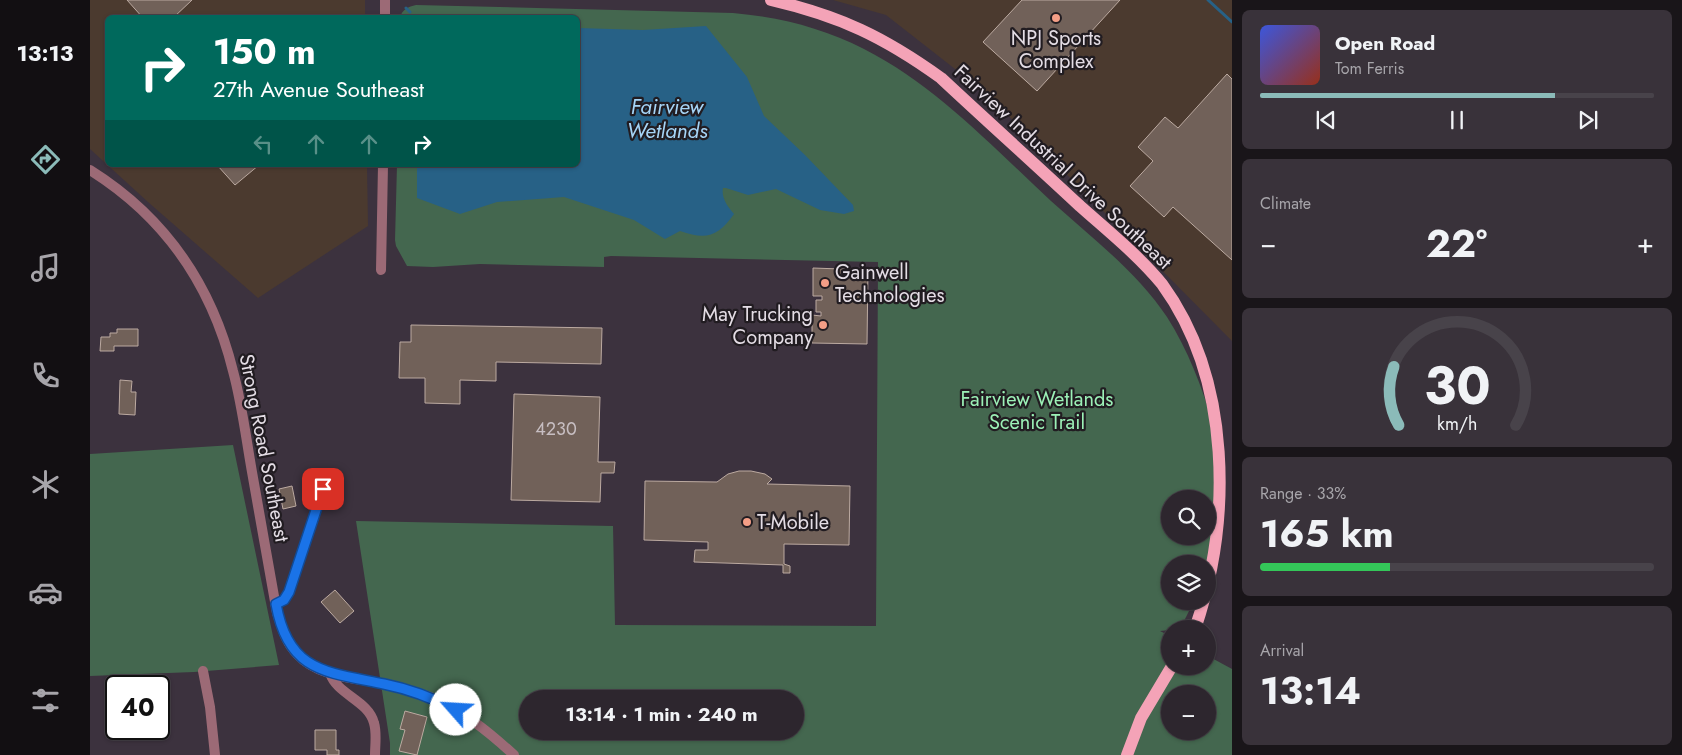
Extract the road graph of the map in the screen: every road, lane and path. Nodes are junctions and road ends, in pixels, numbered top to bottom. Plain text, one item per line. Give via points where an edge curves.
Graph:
1 (385, 0) edge
2 (771, 0) edge
3 (385, 15) edge
4 (383, 167) edge
5 (90, 170) edge
6 (381, 270) dead end
7 (1232, 472) edge
8 (323, 489) dead end
9 (1232, 491) edge
10 (276, 604) junction
11 (1199, 620) edge
12 (203, 671) dead end
13 (330, 673) junction
14 (1167, 675) edge
15 (215, 755) edge
16 (375, 755) edge
17 (514, 755) edge
18 (1127, 755) edge

1 - 3 street
2 - 7 main road, Fairview Industrial Drive Southeast via 831,16 871,33 941,78 1145,265 1176,302 1206,355 1224,411
4 - 6 street
5 - 10 street, Strong Road Southeast via 141,208 178,248 219,326 234,372
8 - 10 street via 289,592
9 - 11 main road via 1221,565
10 - 13 street, Strong Road Southeast via 292,648 306,662
12 - 15 street
13 - 16 street via 336,685 371,716 375,728
13 - 17 street, Strong Road Southeast via 400,688 440,701 470,719
14 - 18 main road via 1141,718

